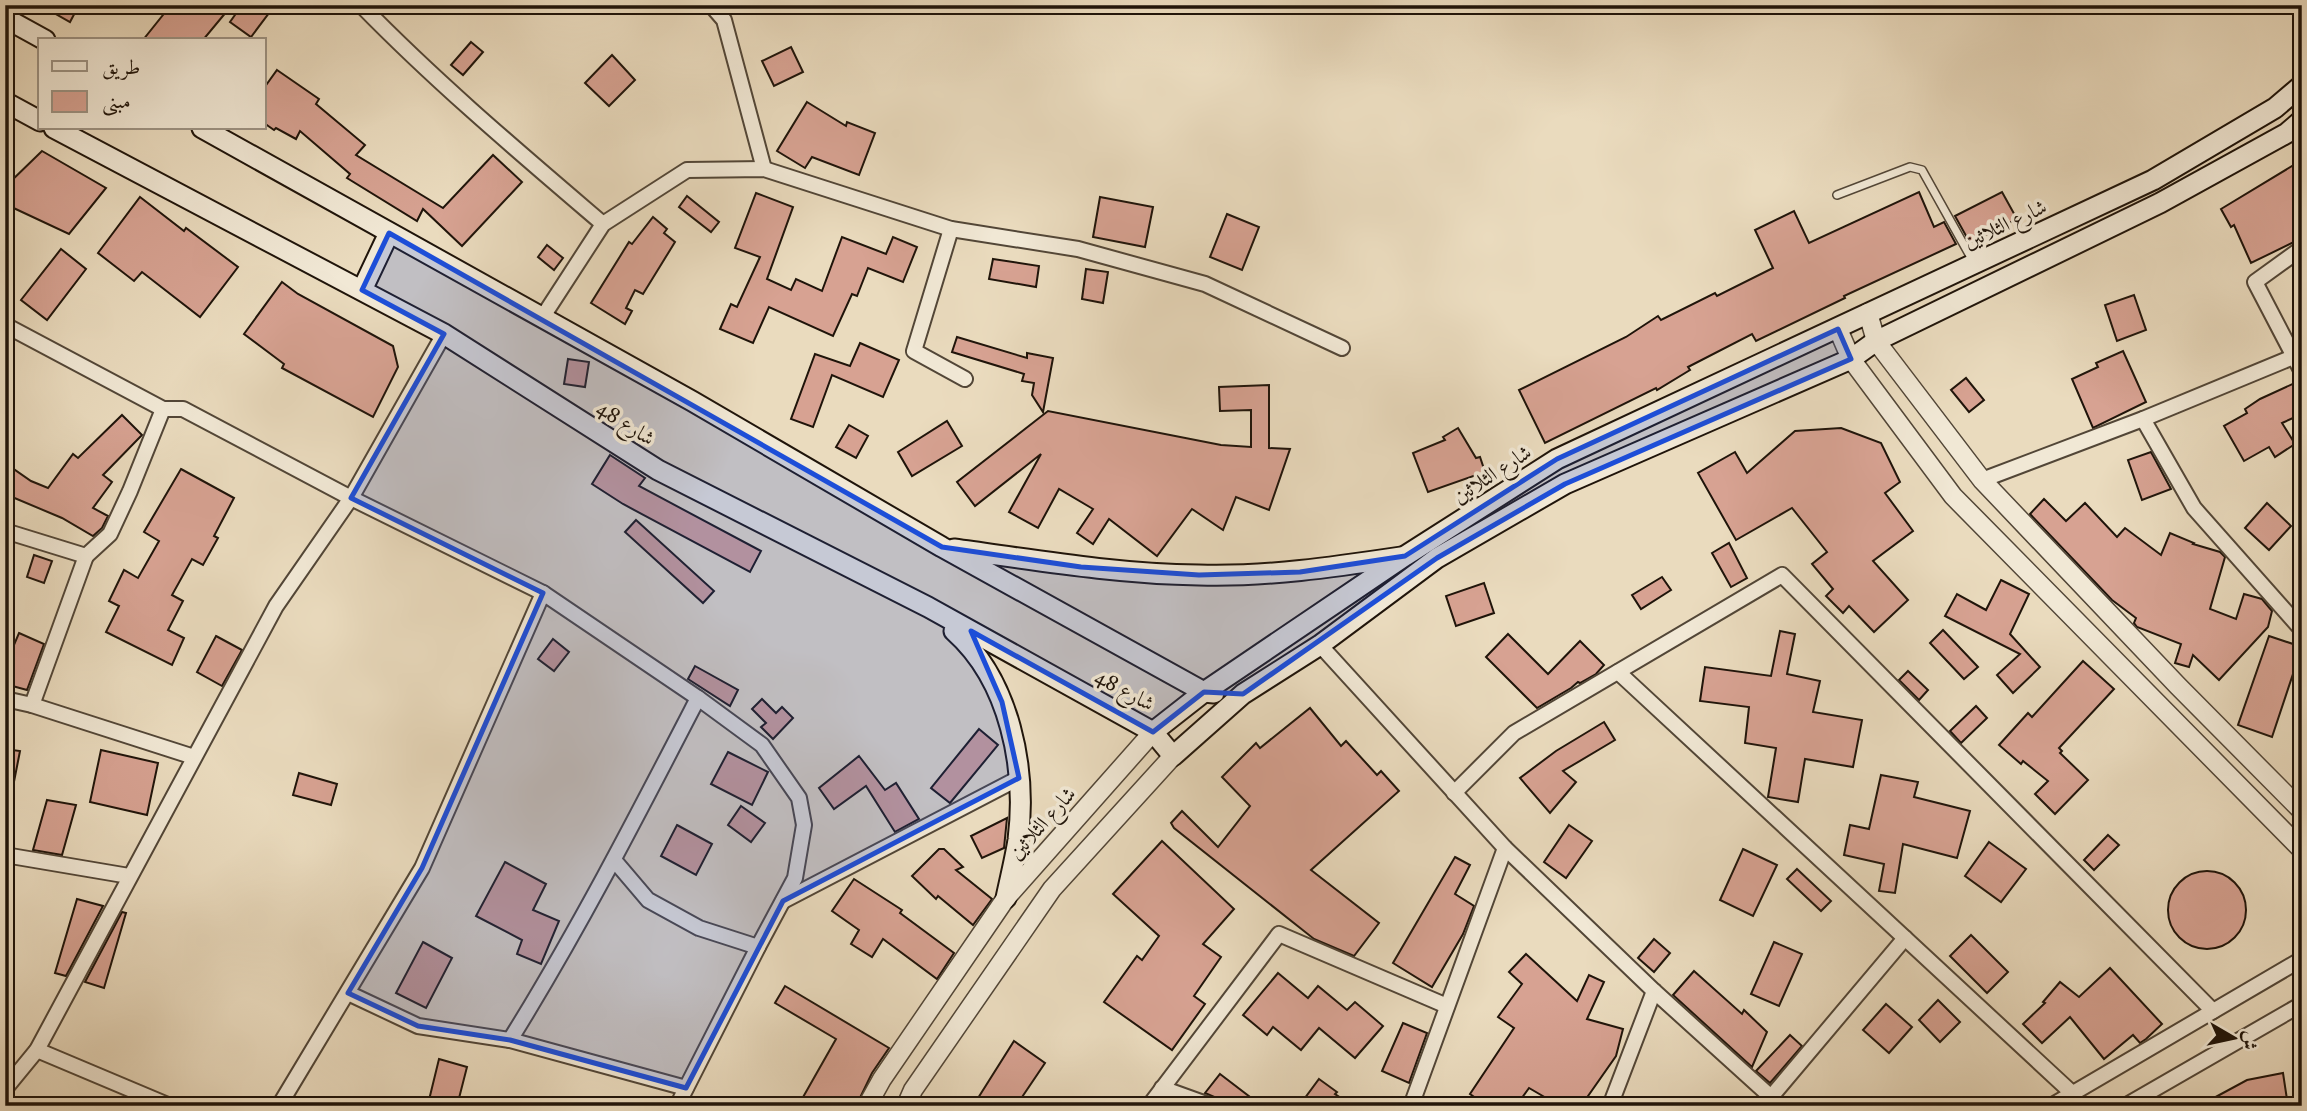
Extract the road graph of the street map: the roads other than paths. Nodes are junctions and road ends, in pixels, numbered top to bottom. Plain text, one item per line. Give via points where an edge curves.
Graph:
1 (361, 5) edge
2 (711, 5) edge
3 (5, 18) edge
4 (41, 38) edge
5 (2302, 85) edge
6 (5, 102) edge
7 (38, 120) edge
8 (2302, 120) edge
9 (58, 130) edge
10 (206, 130) edge
11 (764, 169) junction
12 (1837, 195) dead end
13 (603, 224) junction
14 (951, 229) junction
15 (389, 233) junction
16 (2302, 248) edge
17 (1974, 264) junction
18 (362, 290) junction
19 (1868, 313) junction
20 (542, 318) junction
21 (5, 324) edge
22 (1838, 329) junction
23 (444, 334) junction
24 (1876, 341) junction
25 (1342, 348) dead end
26 (2293, 358) junction
27 (1851, 359) junction
28 (2302, 372) edge
29 (965, 379) dead end
30 (163, 409) junction
31 (2143, 419) junction
32 (1982, 480) junction
33 (351, 498) junction
34 (5, 531) edge
35 (942, 547) junction
36 (86, 556) junction
37 (1405, 556) junction
38 (543, 593) junction
39 (928, 607) junction
40 (2302, 630) edge
41 (1320, 645) junction
42 (1618, 672) junction
43 (1203, 692) junction
44 (1243, 694) junction
45 (698, 698) junction
46 (5, 699) edge
47 (32, 705) junction
48 (1153, 732) junction
49 (1173, 756) junction
50 (194, 757) junction
51 (1019, 778) junction
52 (1454, 793) junction
53 (2302, 811) edge
54 (1505, 848) junction
55 (2302, 850) edge
56 (5, 855) edge
57 (614, 860) junction
58 (129, 876) junction
59 (1006, 898) junction
60 (783, 901) junction
61 (1905, 939) junction
62 (758, 947) junction
63 (2302, 959) edge
64 (1654, 991) junction
65 (348, 993) junction
66 (2302, 1004) edge
67 (1447, 1006) junction
68 (2213, 1011) junction
69 (510, 1040) junction
70 (37, 1050) junction
71 (686, 1088) junction
72 (1162, 1088) junction
73 (5, 1089) edge
74 (2072, 1093) junction
75 (1776, 1101) edge
76 (170, 1106) edge
77 (279, 1106) edge
78 (677, 1106) edge
79 (867, 1106) edge
80 (906, 1106) edge
81 (1149, 1106) edge
82 (1212, 1106) edge
83 (1411, 1106) edge
84 (1610, 1106) edge
85 (2051, 1106) edge
86 (2125, 1106) edge

1 - 13 street via 414,59
2 - 11 street via 724,20
3 - 4 main road
5 - 17 main road, شارع الثلاثين via 2275,108 2152,180
6 - 7 main road
8 - 24 main road, شارع الثلاثين via 2287,133 2160,203
9 - 18 main road, شارع 48
10 - 15 main road, شارع 48
11 - 13 street via 687,170
11 - 14 street
12 - 17 lane via 1910,167 1922,170
13 - 20 street
14 - 25 street via 1077,249 1205,284
14 - 29 street via 914,351
15 - 18 main road
15 - 20 main road, شارع 48
16 - 26 street via 2255,282
17 - 19 main road, شارع الثلاثين
18 - 23 main road, شارع 48
19 - 22 main road, شارع الثلاثين
19 - 24 street
20 - 35 main road, شارع 48
21 - 30 street
22 - 27 street
22 - 37 main road, شارع الثلاثين via 1558,459
23 - 33 street
23 - 39 main road, شارع 48 via 657,470
24 - 27 main road, شارع الثلاثين
24 - 32 street
26 - 28 street
26 - 31 street
27 - 41 main road, شارع الثلاثين via 1565,484 1437,558
27 - 55 street via 1953,496
30 - 33 street via 183,409
30 - 36 street via 110,534
31 - 32 street
31 - 40 street via 2193,508
32 - 53 street
33 - 38 street
33 - 50 street via 276,606
34 - 36 street
35 - 37 main road via 1081,566 1199,575 1300,572
35 - 43 main road, شارع 48
36 - 47 street
37 - 43 main road, شارع الثلاثين
38 - 45 street
38 - 65 street via 422,868
39 - 48 main road, شارع 48
39 - 51 main road via 972,646 988,670 1002,702
41 - 44 main road, شارع الثلاثين
41 - 52 street
42 - 52 street via 1514,733
42 - 61 street
42 - 68 street via 1782,575
43 - 44 main road, شارع 48
43 - 48 main road, شارع الثلاثين
44 - 49 main road, شارع الثلاثين
45 - 57 street
45 - 60 street via 762,745 799,798 802,845 795,878
46 - 47 street
47 - 50 street
48 - 49 main road, شارع 48
48 - 59 street, شارع الثلاثين
49 - 80 street, شارع الثلاثين via 1052,889
50 - 58 street
51 - 59 main road via 1018,840
51 - 60 street
52 - 54 street
54 - 64 street
54 - 67 street
56 - 58 street
57 - 62 street via 648,900 699,928
57 - 69 street
58 - 70 street
59 - 79 street, شارع الثلاثين
60 - 62 street
61 - 74 street
61 - 75 street
62 - 71 street
63 - 68 street
64 - 75 street
64 - 84 street
65 - 69 street via 418,1026
65 - 77 street
66 - 86 street
67 - 72 street via 1279,934
67 - 83 street
68 - 74 street
69 - 71 street
70 - 73 street
70 - 76 street
71 - 78 street
72 - 81 street
72 - 82 street
74 - 85 street

